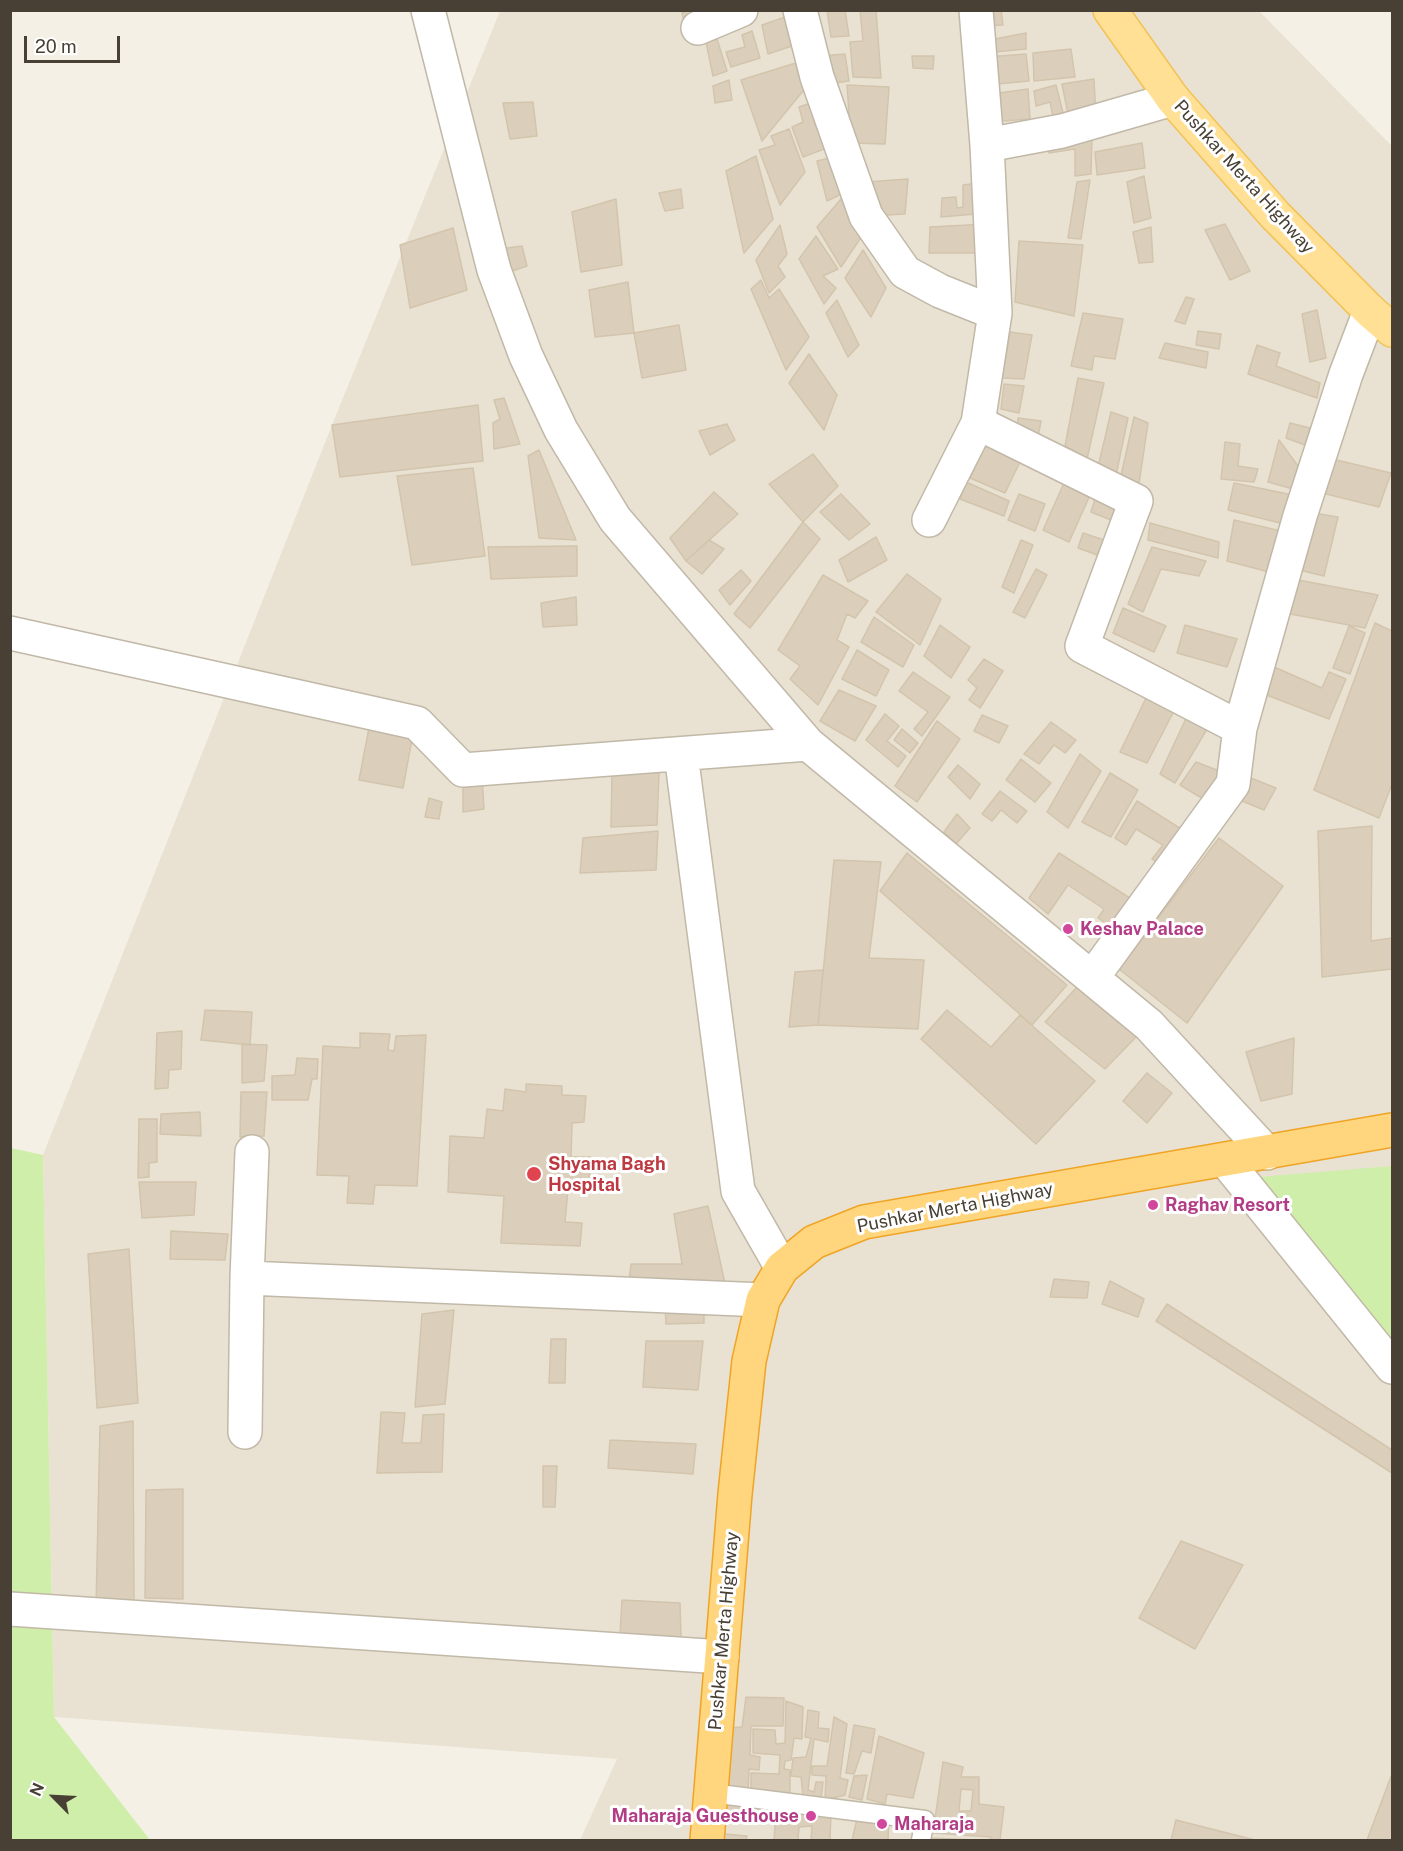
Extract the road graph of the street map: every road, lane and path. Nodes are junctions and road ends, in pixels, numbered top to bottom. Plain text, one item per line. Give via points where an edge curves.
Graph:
1 (428, 10) edge
2 (741, 10) edge
3 (800, 10) edge
4 (976, 10) edge
5 (1110, 10) edge
6 (698, 28) dead end
7 (1173, 99) junction
8 (987, 145) junction
9 (995, 313) junction
10 (1381, 320) edge
11 (978, 423) junction
12 (929, 520) dead end
13 (10, 633) edge
14 (1240, 728) junction
15 (808, 744) junction
16 (681, 754) junction
17 (1092, 978) junction
18 (1392, 1130) edge
19 (252, 1152) dead end
20 (1267, 1153) junction
21 (1224, 1160) junction
22 (782, 1268) junction
23 (247, 1278) junction
24 (763, 1300) junction
25 (1392, 1367) edge
26 (245, 1432) dead end
27 (10, 1609) edge
28 (722, 1657) junction
29 (711, 1793) junction
30 (707, 1840) edge
31 (921, 1840) edge

1 - 15 street via 494,270 526,356 561,430 615,519
2 - 6 street
3 - 9 street via 817,77 866,216 905,272 939,291
4 - 8 street
5 - 7 main road, Pushkar Merta Highway
7 - 8 street via 1062,131
7 - 10 main road, Pushkar Merta Highway via 1275,215
8 - 9 street
9 - 11 street
10 - 14 street via 1346,374 1300,516
11 - 12 street
11 - 14 street via 1136,501 1082,646
13 - 16 street via 417,723 463,770
14 - 17 street via 1233,784
15 - 16 street
15 - 17 street
16 - 22 street via 738,1191
17 - 20 street via 1149,1024
18 - 20 highway, Pushkar Merta Highway
19 - 23 street
20 - 21 highway, Pushkar Merta Highway
21 - 22 highway, Pushkar Merta Highway via 864,1222 814,1242
21 - 25 street
22 - 24 highway, Pushkar Merta Highway
23 - 24 street
23 - 26 street
24 - 28 highway, Pushkar Merta Highway via 743,1405
27 - 28 street
28 - 29 highway, Pushkar Merta Highway
29 - 30 highway, Pushkar Merta Highway
29 - 31 lane via 925,1820

